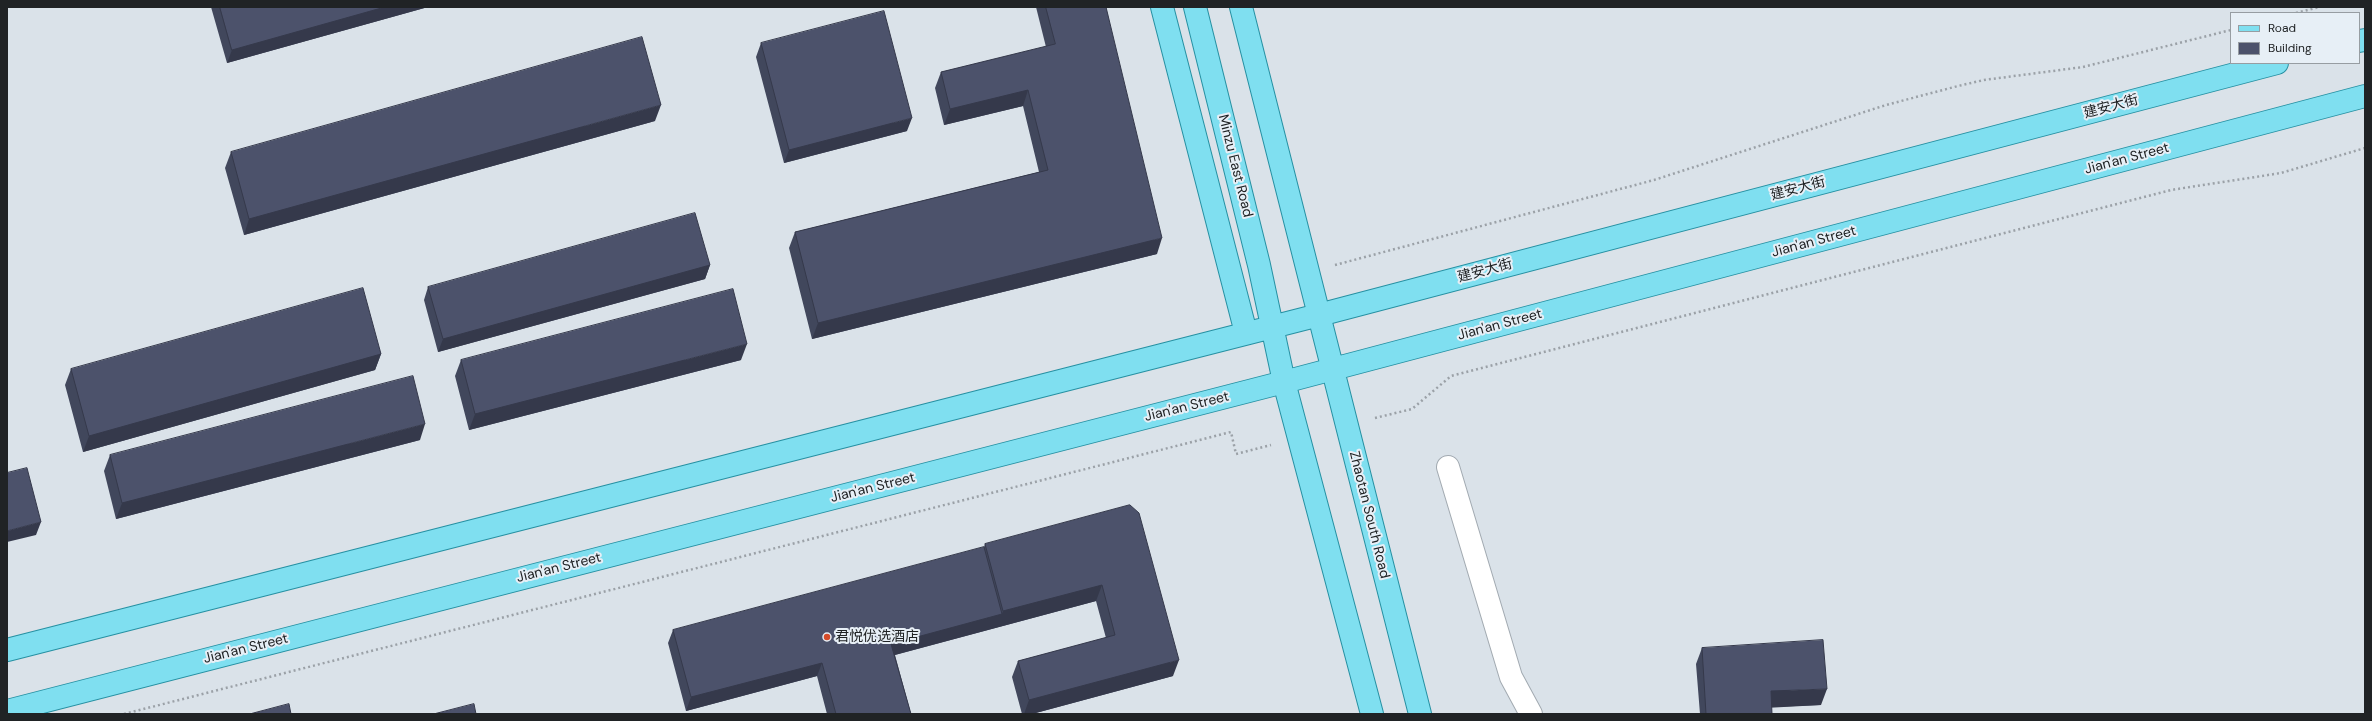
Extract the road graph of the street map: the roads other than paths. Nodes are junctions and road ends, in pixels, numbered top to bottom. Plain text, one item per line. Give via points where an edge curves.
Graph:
1 (1162, 7) edge
2 (1195, 7) edge
3 (1241, 7) edge
4 (2273, 64) edge
5 (2365, 96) edge
6 (1319, 315) junction
7 (1273, 326) junction
8 (1246, 333) junction
9 (1332, 369) junction
10 (1284, 382) junction
11 (1448, 467) dead end
12 (7, 650) edge
13 (7, 711) edge
14 (1372, 714) edge
15 (1420, 714) edge
16 (1531, 714) edge

1 - 8 main road
2 - 7 main road, Minzu East Road
3 - 6 main road
4 - 6 main road, 建安大街
5 - 9 main road, Jian'an Street
6 - 7 main road
6 - 9 main road, Zhaotan South Road
7 - 8 main road
7 - 10 main road
8 - 12 main road
9 - 10 main road, Jian'an Street
9 - 15 main road, Zhaotan South Road
10 - 13 main road, Jian'an Street
10 - 14 main road
11 - 16 street via 1511,677

